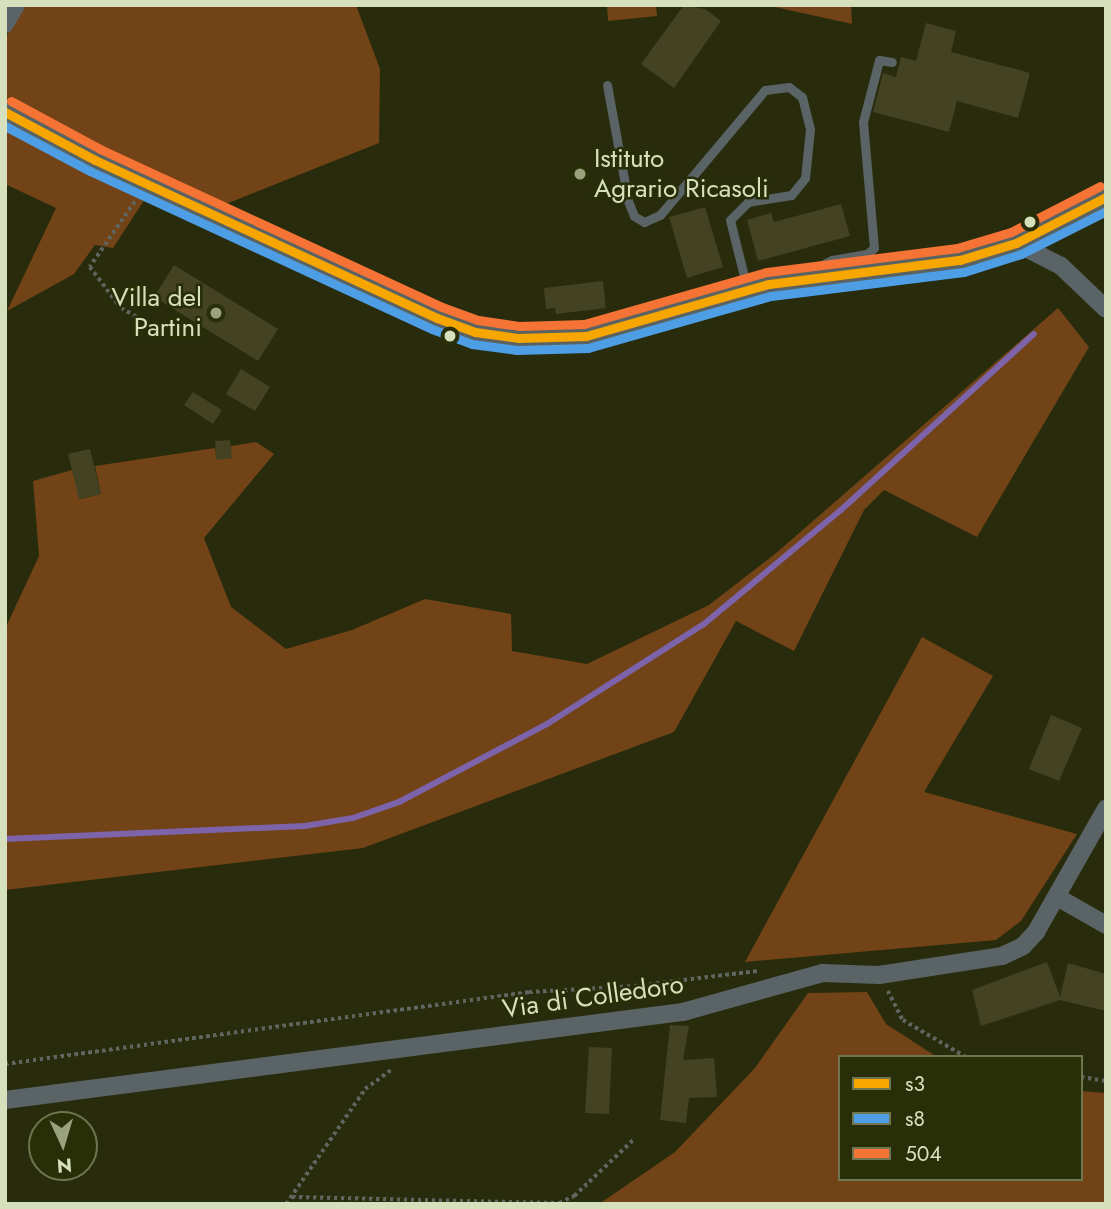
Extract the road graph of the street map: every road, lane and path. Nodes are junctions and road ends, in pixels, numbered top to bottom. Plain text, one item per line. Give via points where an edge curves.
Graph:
1 (16, 5) edge
2 (5, 24) edge
3 (892, 62) dead end
4 (607, 85) dead end
5 (5, 112) edge
6 (149, 184) junction
7 (1106, 197) edge
8 (1016, 243) junction
9 (800, 280) junction
10 (747, 288) junction
11 (1106, 309) edge
12 (146, 322) dead end
13 (1106, 809) edge
14 (1057, 897) junction
15 (1106, 925) edge
16 (769, 969) dead end
17 (879, 975) junction
18 (964, 1055) edge
19 (5, 1064) edge
20 (397, 1066) dead end
21 (1083, 1077) edge
22 (1106, 1081) edge
23 (5, 1100) edge
24 (633, 1140) dead end
25 (292, 1197) junction
26 (286, 1204) edge

1 - 2 street
3 - 9 lane via 879,60 863,122 874,248 867,254 826,262
4 - 10 lane via 628,201 634,216 644,222 660,215 765,90 789,87 802,97 810,129 805,178 791,195 740,206 730,220
5 - 6 street
6 - 10 street via 438,318 489,335 547,340 586,336
6 - 12 path via 90,267 121,308
7 - 8 street
8 - 9 street via 920,267
8 - 11 street via 1061,265
9 - 10 street
13 - 14 street, Via di Colledoro
14 - 15 street
14 - 17 street, Via di Colledoro via 1029,940 1008,954
16 - 19 path via 635,986 529,992
17 - 18 path via 903,1020
17 - 23 street, Via di Colledoro via 823,973 682,1013
20 - 25 path via 365,1089
21 - 22 path
24 - 25 path via 574,1196 559,1203
25 - 26 path

